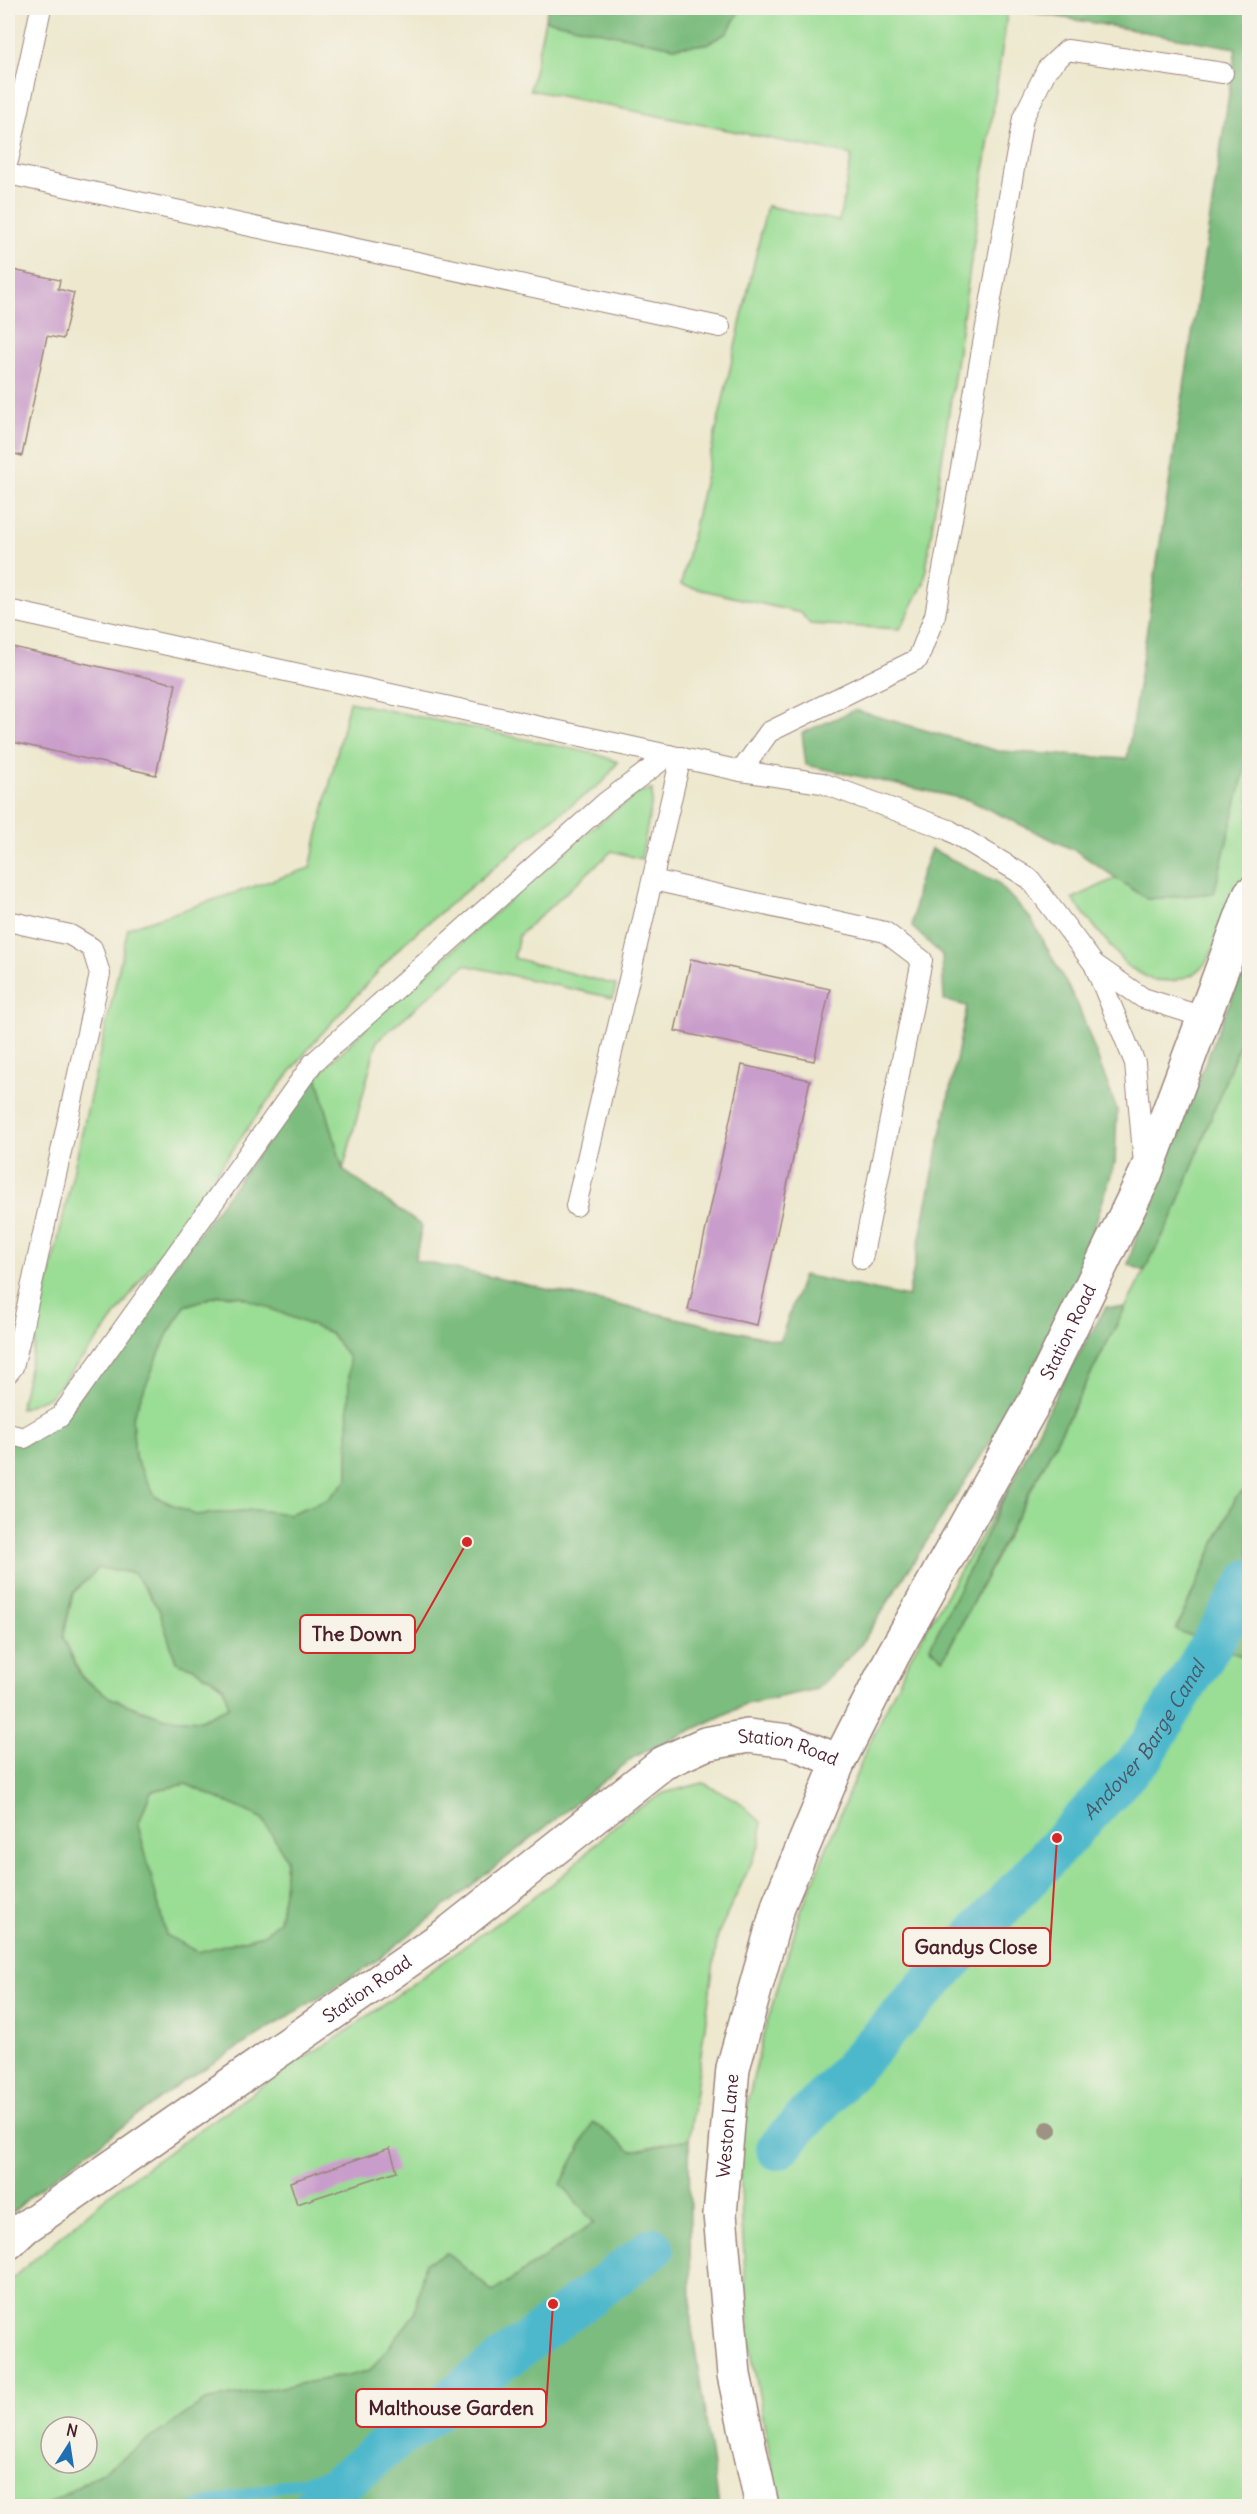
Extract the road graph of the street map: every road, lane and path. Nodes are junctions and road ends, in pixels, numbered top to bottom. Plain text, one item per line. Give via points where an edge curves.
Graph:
1 (41, 8) edge
2 (1223, 73) dead end
3 (8, 161) edge
4 (8, 174) edge
5 (720, 327) dead end
6 (8, 610) edge
7 (675, 756) junction
8 (741, 771) junction
9 (653, 880) junction
10 (1250, 894) edge
11 (8, 921) edge
12 (1094, 964) junction
13 (1203, 1017) junction
14 (1145, 1175) junction
15 (576, 1206) dead end
16 (862, 1259) dead end
17 (8, 1372) edge
18 (8, 1434) edge
19 (839, 1761) junction
20 (8, 2243) edge
21 (762, 2506) edge

1 - 3 lane
2 - 8 lane via 1067,50 1047,69 1023,118 935,615 918,659 769,732
4 - 5 lane
6 - 7 lane
7 - 8 lane
7 - 9 lane
7 - 18 lane via 606,802 313,1063 60,1417 24,1438
8 - 12 lane via 822,783 949,830 1030,879
9 - 15 lane
9 - 16 lane via 885,932 922,960
10 - 13 street, Station Road
11 - 17 lane via 70,936 92,948 100,974 21,1334 13,1367
12 - 13 lane via 1143,998
12 - 14 lane via 1135,1063
13 - 14 street, Station Road
14 - 19 street, Station Road via 1035,1401 893,1655
19 - 20 street, Station Road via 789,1741 748,1737 705,1744 663,1763 451,1931 24,2228
19 - 21 street, Weston Lane via 779,1904 733,2068 720,2214 734,2375

